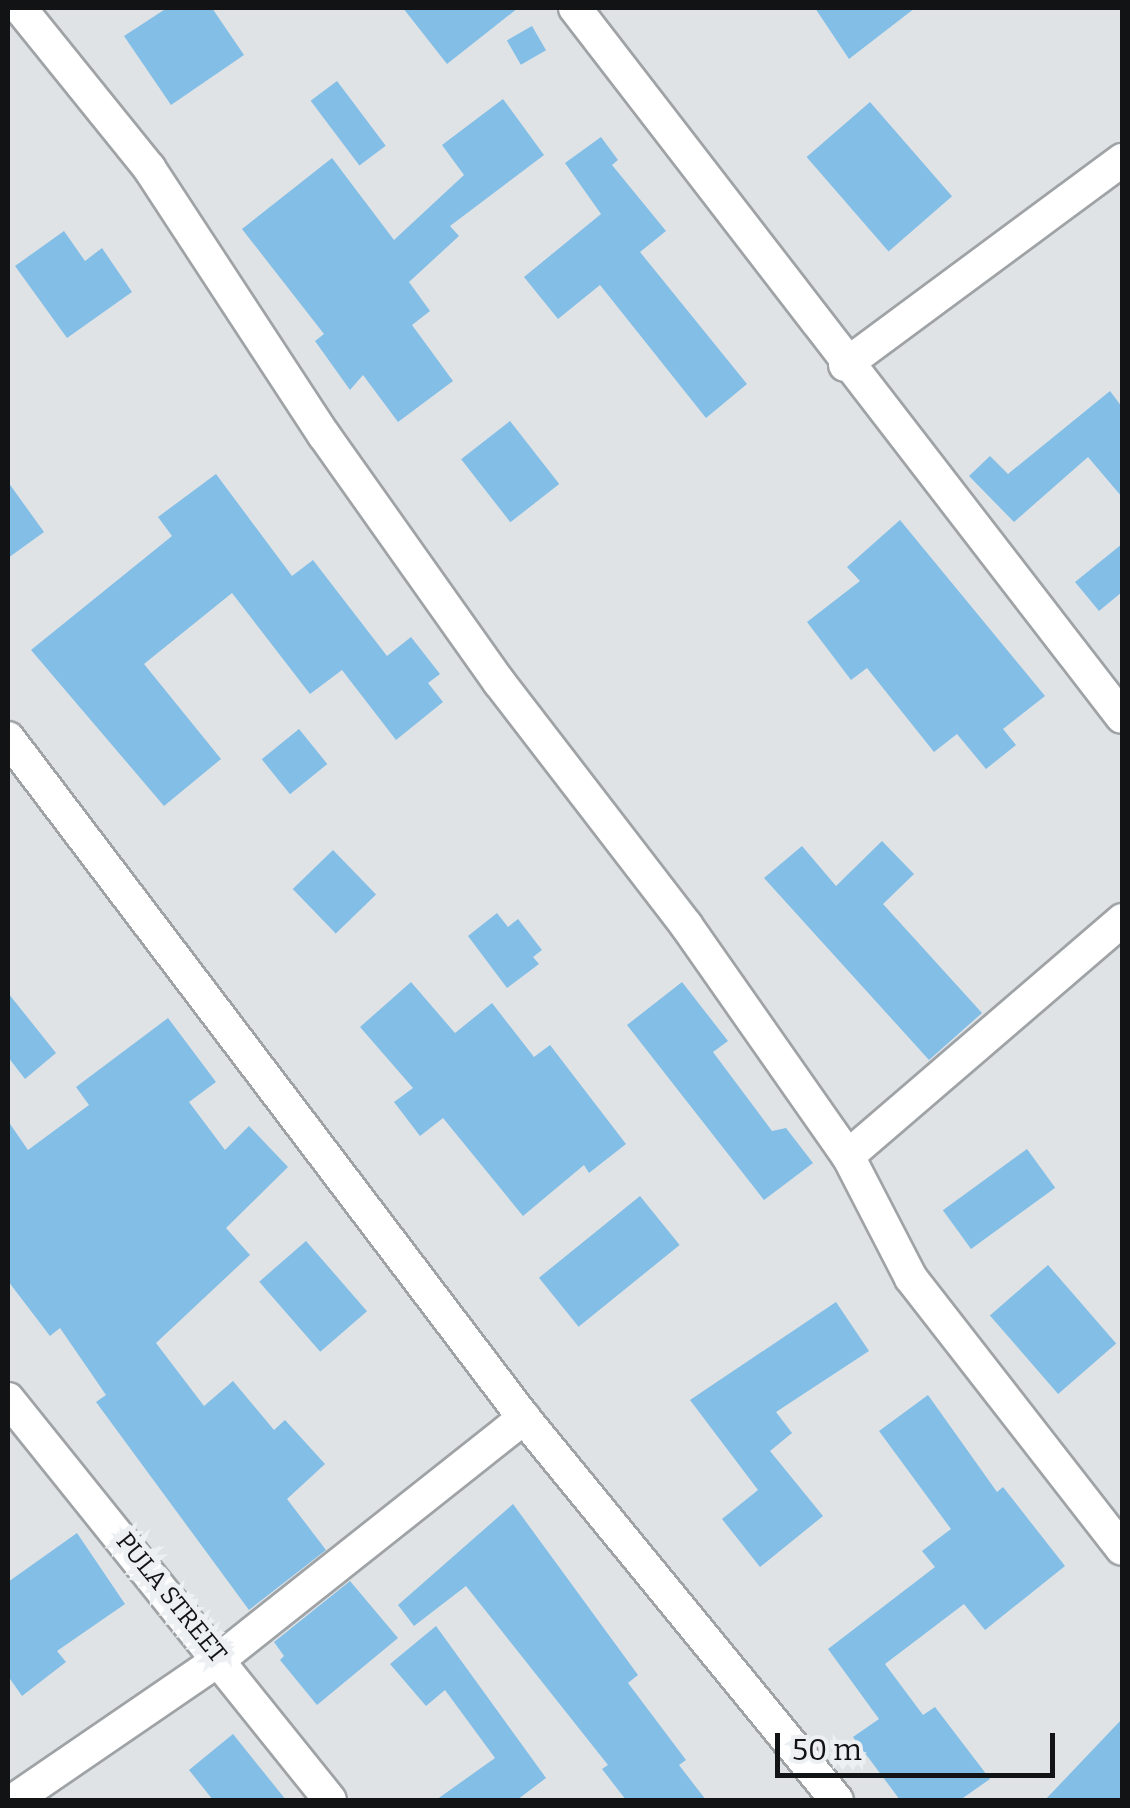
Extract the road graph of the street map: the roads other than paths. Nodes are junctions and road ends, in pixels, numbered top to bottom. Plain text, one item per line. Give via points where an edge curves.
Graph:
1 (20, 8) edge
2 (575, 8) edge
3 (1122, 160) edge
4 (845, 365) junction
5 (1120, 710) edge
6 (8, 738) edge
7 (1122, 920) edge
8 (848, 1156) junction
9 (8, 1399) edge
10 (524, 1418) junction
11 (1122, 1548) edge
12 (222, 1658) junction
13 (14, 1800) edge
14 (330, 1800) edge
15 (837, 1800) edge

1 - 8 street via 148,168 433,589 686,925
2 - 4 street
3 - 4 street
4 - 5 street
6 - 10 street
7 - 8 street
8 - 11 street via 911,1278
9 - 12 street, PULA STREET
10 - 12 street
10 - 15 street
12 - 13 street
12 - 14 street, PULA STREET

